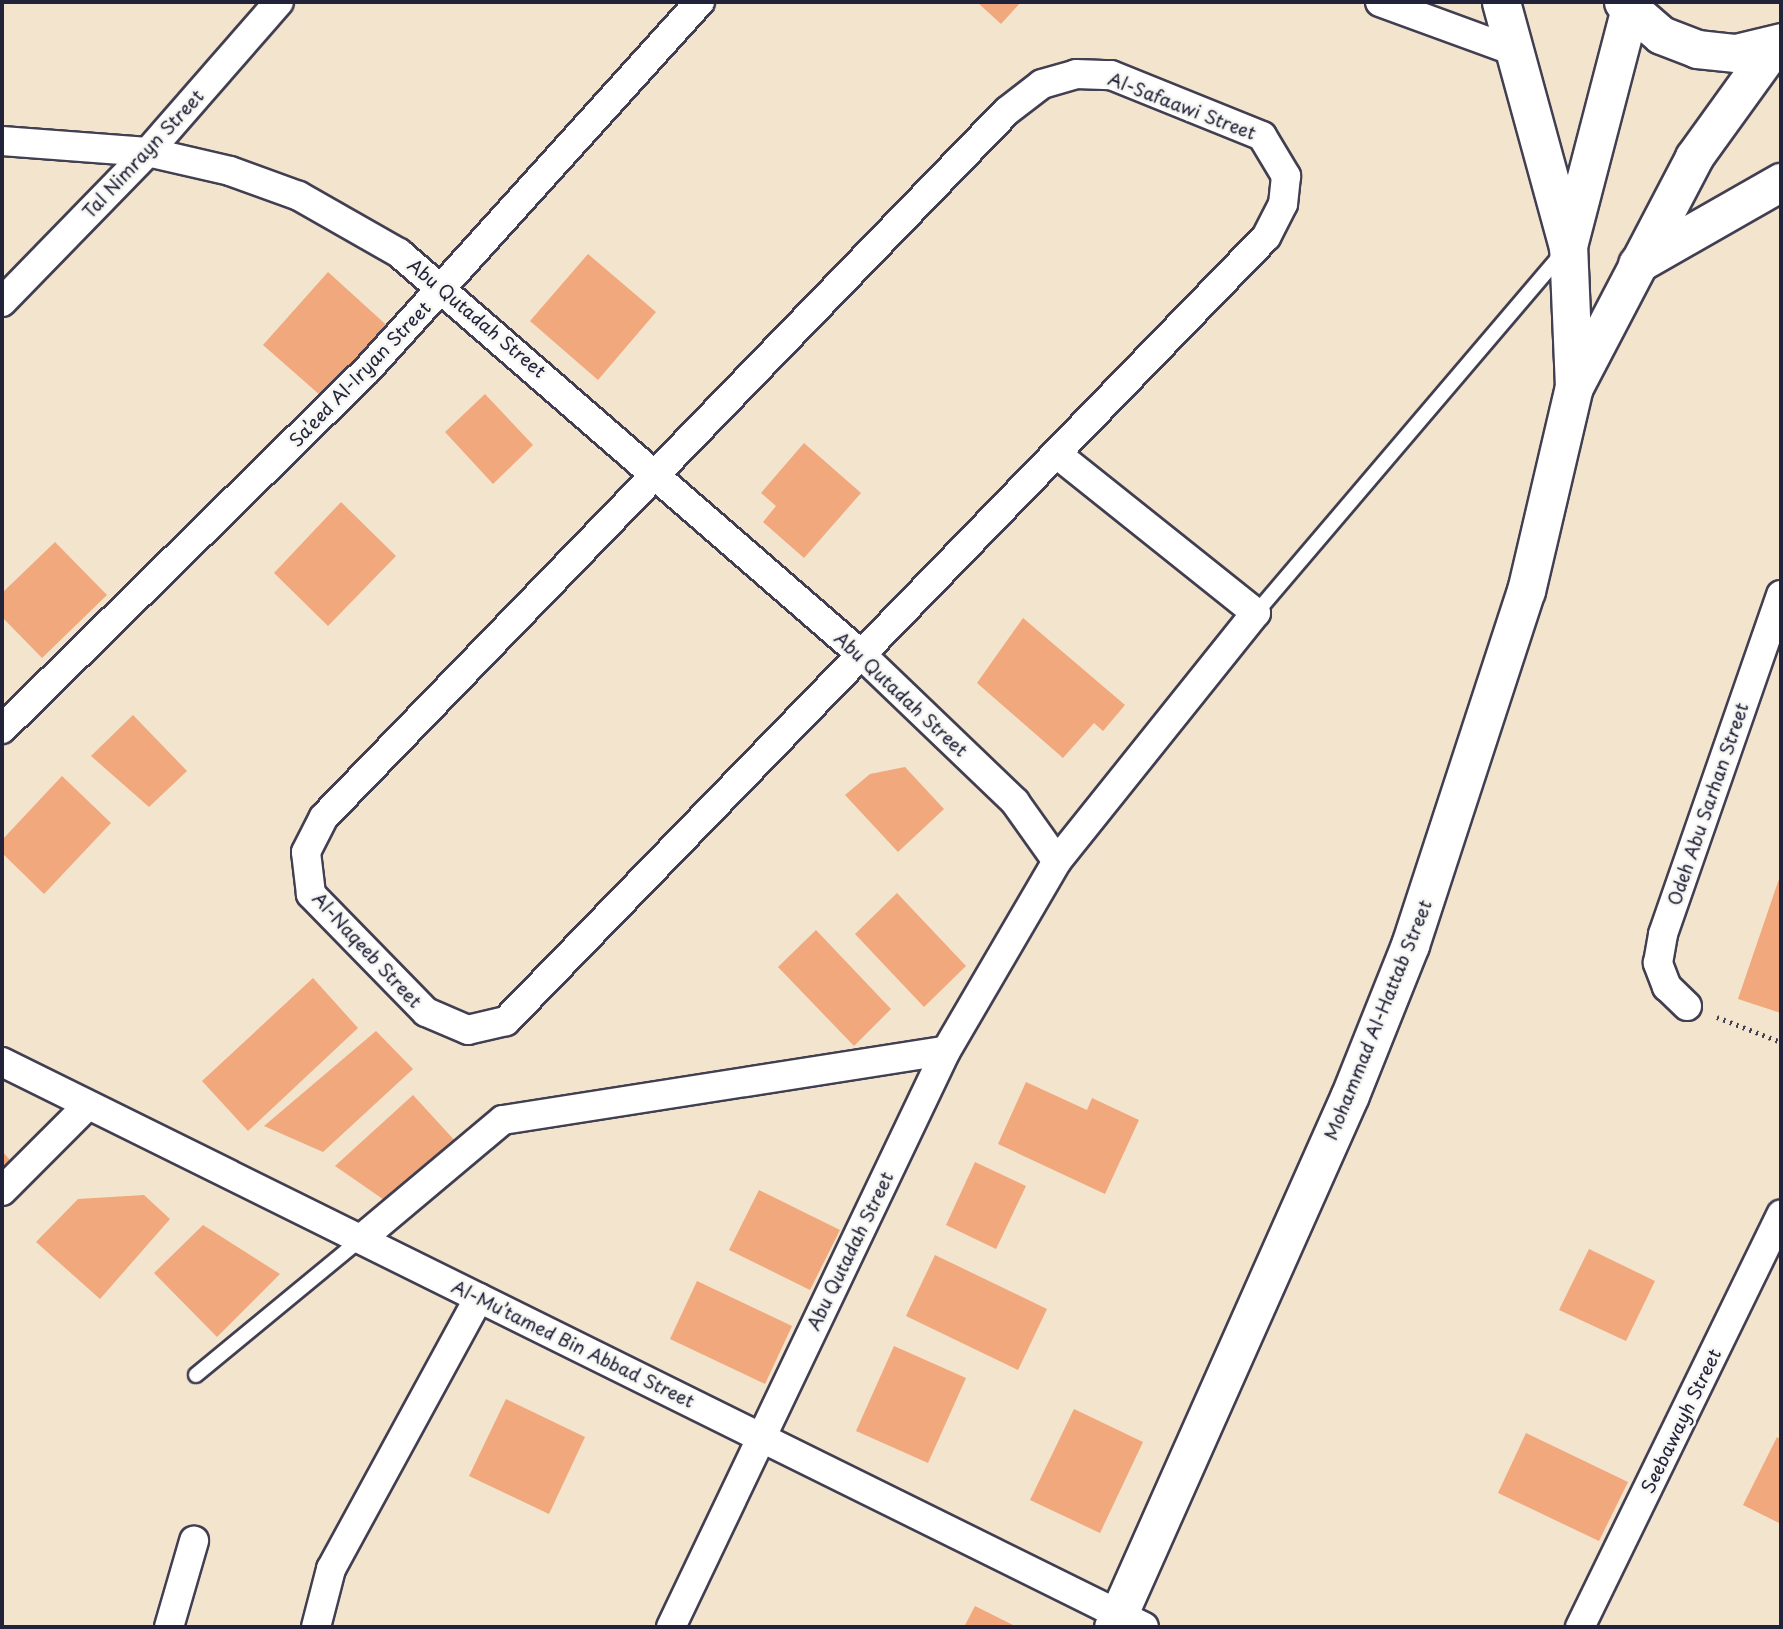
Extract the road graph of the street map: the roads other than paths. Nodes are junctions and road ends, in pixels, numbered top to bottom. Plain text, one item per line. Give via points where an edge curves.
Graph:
1 (279, 2) edge
2 (700, 2) edge
3 (1380, 2) edge
4 (1501, 2) edge
5 (1626, 6) edge
6 (1778, 44) edge
7 (1517, 52) junction
8 (2, 141) edge
9 (148, 152) junction
10 (1781, 182) edge
11 (1568, 246) junction
12 (1637, 264) junction
13 (444, 287) junction
14 (2, 302) edge
15 (1574, 387) junction
16 (1058, 455) junction
17 (658, 473) junction
18 (1781, 595) edge
19 (1256, 613) junction
20 (864, 657) junction
21 (2, 729) edge
22 (1057, 862) junction
23 (1687, 1006) road end
24 (946, 1051) junction
25 (2, 1062) edge
26 (87, 1106) junction
27 (2, 1191) edge
28 (1781, 1214) edge
29 (361, 1239) junction
30 (479, 1298) junction
31 (196, 1375) dead end
32 (761, 1436) junction
33 (194, 1541) dead end
34 (1125, 1623) edge
35 (169, 1627) edge
36 (316, 1627) edge
37 (671, 1627) edge
38 (1580, 1627) edge

1 - 9 street, Tal Nimrayn Street
2 - 13 street, Sa’eed Al-Iryan Street
3 - 7 street
4 - 7 street
5 - 6 street via 1661,34 1697,49 1736,53
5 - 11 street, Mohammad Al-Hattab Street
6 - 12 street, Mohammad Al-Hattab Street via 1694,157
7 - 11 street
8 - 9 street, Abu Qutadah Street
9 - 13 street, Abu Qutadah Street via 299,196 350,221
9 - 14 street, Tal Nimrayn Street
10 - 12 street
11 - 15 street, Mohammad Al-Hattab Street
11 - 19 lane
12 - 15 street, Mohammad Al-Hattab Street
13 - 17 street, Abu Qutadah Street
13 - 21 street, Sa’eed Al-Iryan Street
15 - 34 street, Mohammad Al-Hattab Street via 1526,591 1410,946
16 - 17 street, Al-Safaawi Street via 1266,237 1283,204 1286,176 1262,136 1111,75 1076,74 1042,84 1007,111
16 - 19 street
16 - 20 street, Al-Safaawi Street
17 - 20 street, Abu Qutadah Street
17 - 20 street, Al-Naqeeb Street via 324,817 306,852 311,894 426,1012 468,1030 506,1021
18 - 23 street, Odeh Abu Sarhan Street via 1662,933 1658,964 1667,987
19 - 22 street
20 - 22 street, Abu Qutadah Street via 1015,802
22 - 24 street, Abu Qutadah Street
24 - 29 street via 503,1120
24 - 32 street, Abu Qutadah Street
25 - 26 street, Al-Mu’tamed Bin Abbad Street
26 - 27 street
26 - 29 street, Al-Mu’tamed Bin Abbad Street
28 - 38 street, Seebawayh Street
29 - 30 street, Al-Mu’tamed Bin Abbad Street
29 - 31 lane
30 - 32 street, Al-Mu’tamed Bin Abbad Street
30 - 36 street via 331,1569
32 - 34 street, Al-Mu’tamed Bin Abbad Street
32 - 37 street, Abu Qutadah Street
33 - 35 street

